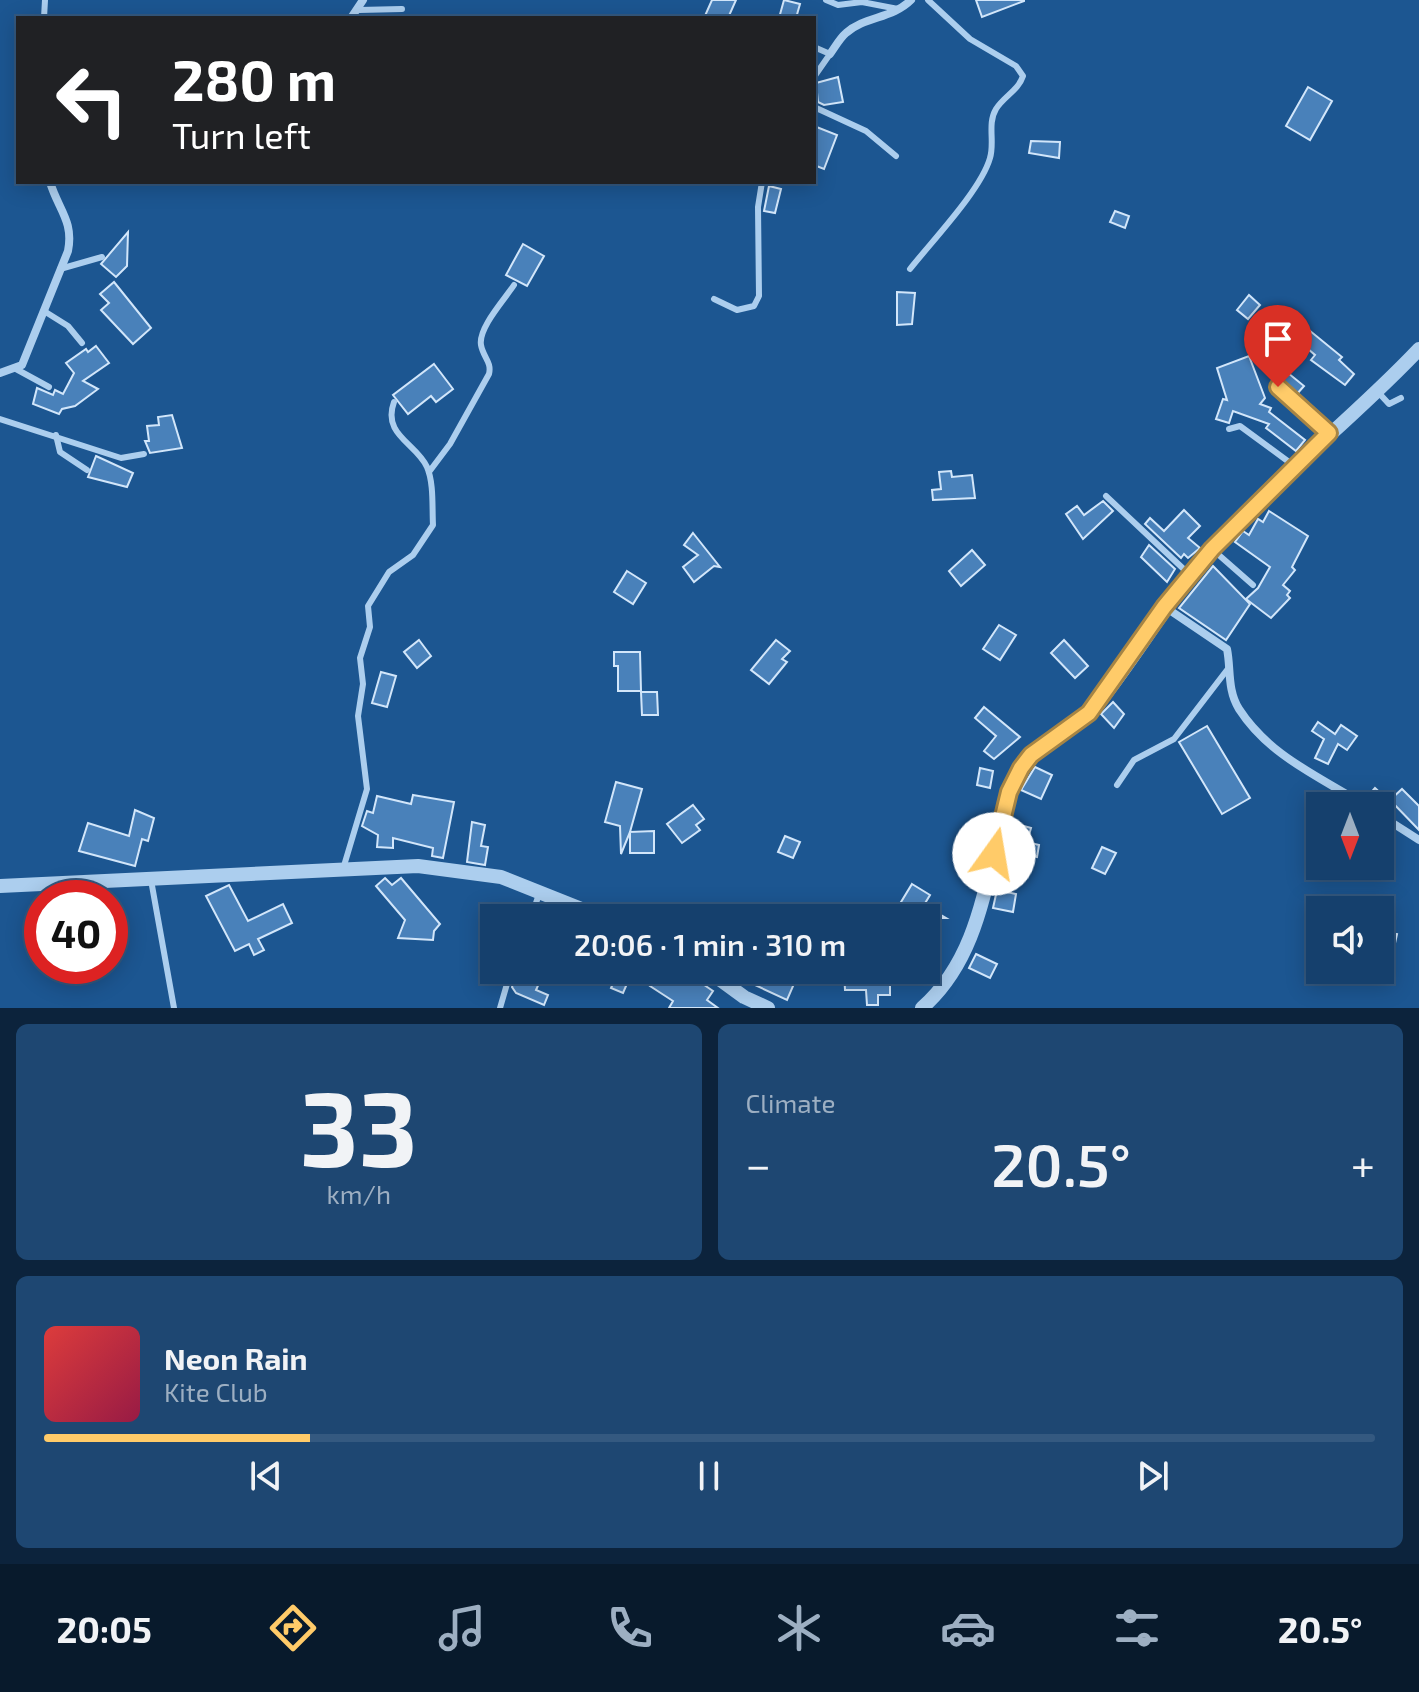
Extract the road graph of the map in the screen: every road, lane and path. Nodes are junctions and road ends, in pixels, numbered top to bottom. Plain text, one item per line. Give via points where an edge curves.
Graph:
1 (363, 0) edge
2 (826, 0) edge
3 (911, 0) edge
4 (928, 0) edge
5 (402, 9) dead end
6 (901, 9) junction
7 (359, 10) junction
8 (353, 16) edge
9 (816, 48) edge
10 (830, 54) junction
11 (816, 74) edge
12 (816, 108) edge
13 (896, 156) dead end
14 (51, 184) edge
15 (762, 184) edge
16 (102, 257) dead end
17 (60, 269) junction
18 (910, 269) dead end
19 (514, 285) dead end
20 (714, 299) dead end
21 (44, 311) junction
22 (82, 343) dead end
23 (1419, 349) edge
24 (16, 369) junction
25 (0, 373) edge
26 (49, 387) dead end
27 (1278, 387) dead end
28 (1377, 391) junction
29 (1401, 398) dead end
30 (394, 402) dead end
31 (0, 419) edge
32 (1229, 429) dead end
33 (1329, 433) junction
34 (56, 435) junction
35 (144, 454) dead end
36 (1296, 467) junction
37 (87, 470) dead end
38 (429, 472) junction
39 (1106, 496) dead end
40 (1212, 549) junction
41 (1190, 575) junction
42 (1253, 585) dead end
43 (1164, 607) junction
44 (1227, 670) junction
45 (1117, 785) dead end
46 (1342, 792) edge
47 (1394, 824) edge
48 (1419, 840) edge
49 (343, 869) junction
50 (151, 880) junction
51 (0, 886) edge
52 (539, 894) junction
53 (536, 904) edge
54 (566, 904) edge
55 (507, 984) edge
56 (726, 984) edge
57 (174, 1008) edge
58 (500, 1008) edge
59 (768, 1008) edge
60 (922, 1008) edge

1 - 7 street
2 - 6 lane
3 - 6 street
4 - 18 lane via 970,39 1016,66 1023,76 996,108 990,158 976,182
5 - 7 lane
6 - 10 street via 857,26
7 - 8 street
9 - 10 lane
10 - 11 lane
12 - 13 lane via 866,131
14 - 17 street via 71,234
15 - 20 lane via 759,296 754,306 737,310
16 - 17 lane
17 - 21 street
19 - 38 lane via 481,336 489,374
21 - 22 lane
21 - 24 street
23 - 28 street
24 - 25 street
24 - 26 lane
27 - 33 lane
28 - 29 lane via 1389,404
28 - 33 street
30 - 38 lane via 395,430
31 - 34 lane
32 - 36 lane via 1240,426
33 - 36 street
34 - 35 lane via 121,458
34 - 37 lane via 60,452
36 - 40 street
38 - 49 lane via 431,532 413,555 389,572 368,606 358,716 367,789
39 - 41 lane
40 - 41 street
40 - 42 lane
41 - 43 street
43 - 44 street via 1221,642 1227,649
43 - 60 street via 1089,713 1021,768 1009,792 965,952 949,983
44 - 45 lane via 1174,739 1134,760
44 - 46 street via 1238,708 1286,759
47 - 48 street
49 - 50 street
49 - 52 street via 461,869 501,877
50 - 51 street
50 - 57 lane
52 - 53 lane
52 - 54 street
55 - 58 lane
56 - 59 street

